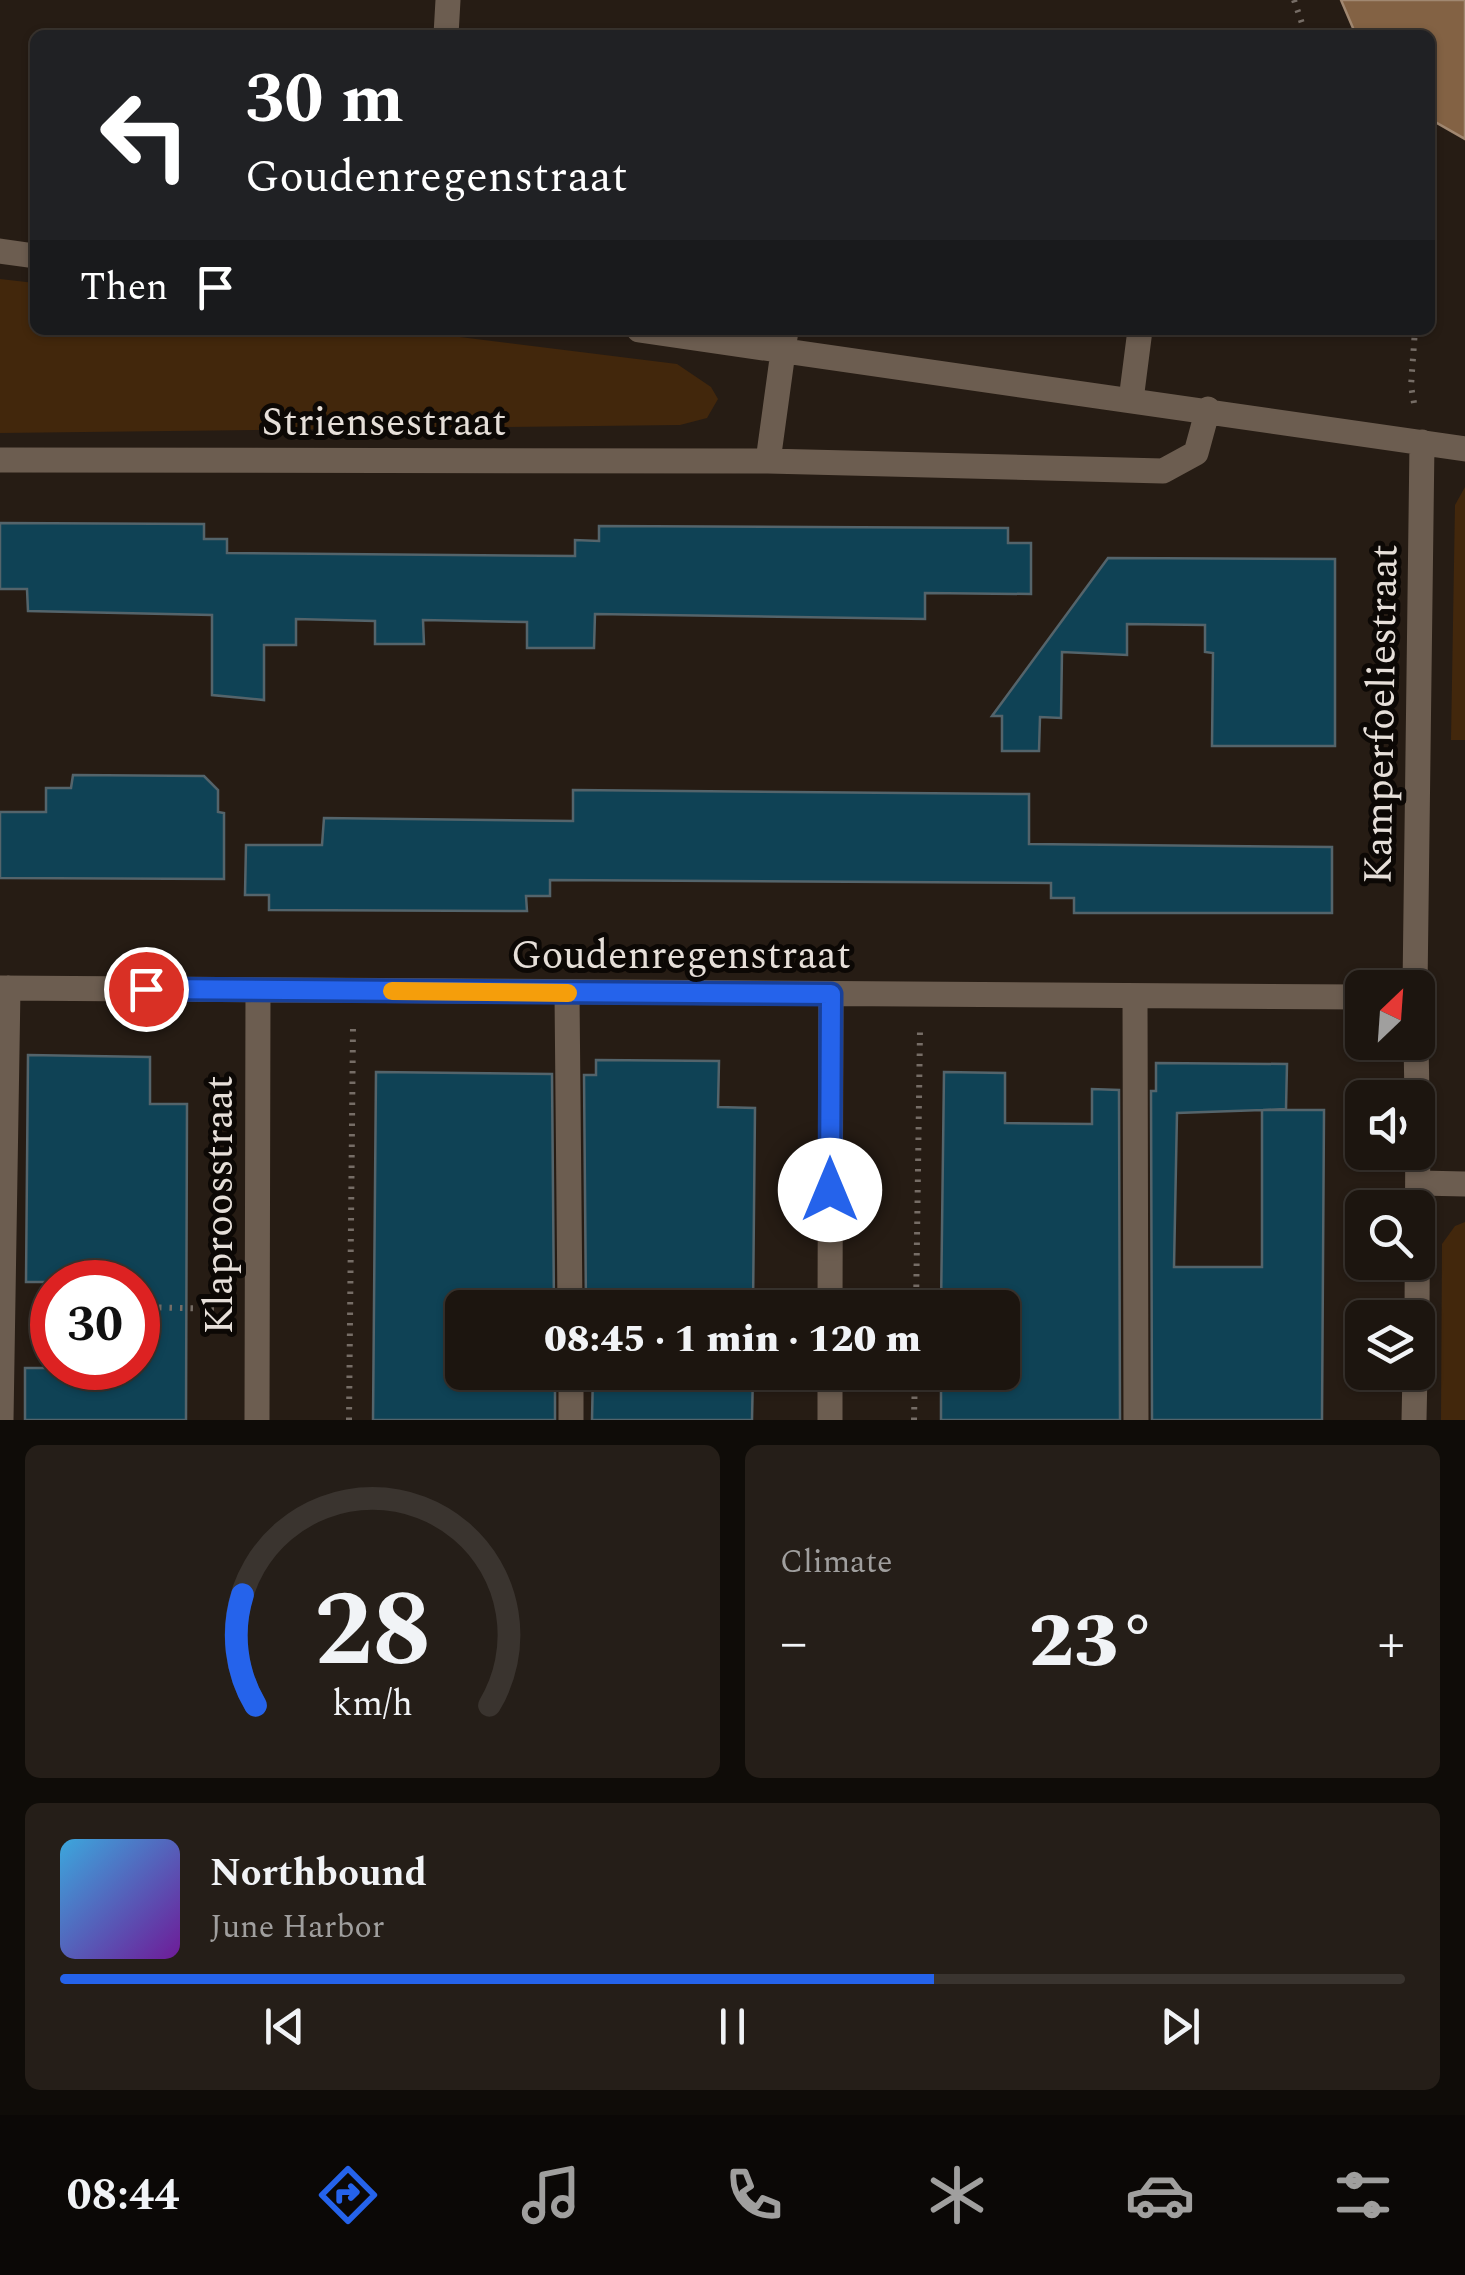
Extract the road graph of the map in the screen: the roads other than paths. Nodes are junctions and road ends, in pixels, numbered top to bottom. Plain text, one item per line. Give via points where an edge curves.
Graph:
1 (448, 0) edge
2 (446, 30) edge
3 (0, 252) edge
4 (30, 255) edge
5 (712, 335) edge
6 (1139, 335) edge
7 (785, 340) edge
8 (1131, 400) junction
9 (1208, 409) junction
10 (1422, 442) junction
11 (1465, 449) edge
12 (0, 460) edge
13 (768, 461) junction
14 (1415, 970) edge
15 (4, 988) edge
16 (258, 990) junction
17 (567, 992) junction
18 (831, 994) junction
19 (1134, 996) junction
20 (1345, 997) edge
21 (1420, 1170) edge
22 (1420, 1183) junction
23 (1465, 1184) edge
24 (570, 1290) edge
25 (830, 1290) edge
26 (1417, 1300) edge
27 (570, 1390) edge
28 (830, 1390) edge
29 (1415, 1390) edge
30 (0, 1420) edge
31 (257, 1420) edge
32 (571, 1420) edge
33 (830, 1420) edge
34 (1136, 1420) edge
35 (1414, 1420) edge

1 - 2 street
3 - 4 street
5 - 7 street
6 - 8 street
7 - 8 street
7 - 13 street
8 - 9 street
9 - 10 street
9 - 13 street, Striensestraat via 1196,453 1163,471
10 - 11 street
10 - 14 street, Kamperfoeliestraat
12 - 13 street, Striensestraat
15 - 16 street, Goudenregenstraat
15 - 30 street
16 - 17 street, Goudenregenstraat
16 - 31 street, Klaproosstraat
17 - 18 street, Goudenregenstraat
17 - 24 street
18 - 19 street, Goudenregenstraat
18 - 25 street
19 - 20 street, Goudenregenstraat
19 - 34 street
21 - 22 street
22 - 23 street
22 - 26 street
27 - 32 street
28 - 33 street
29 - 35 street

